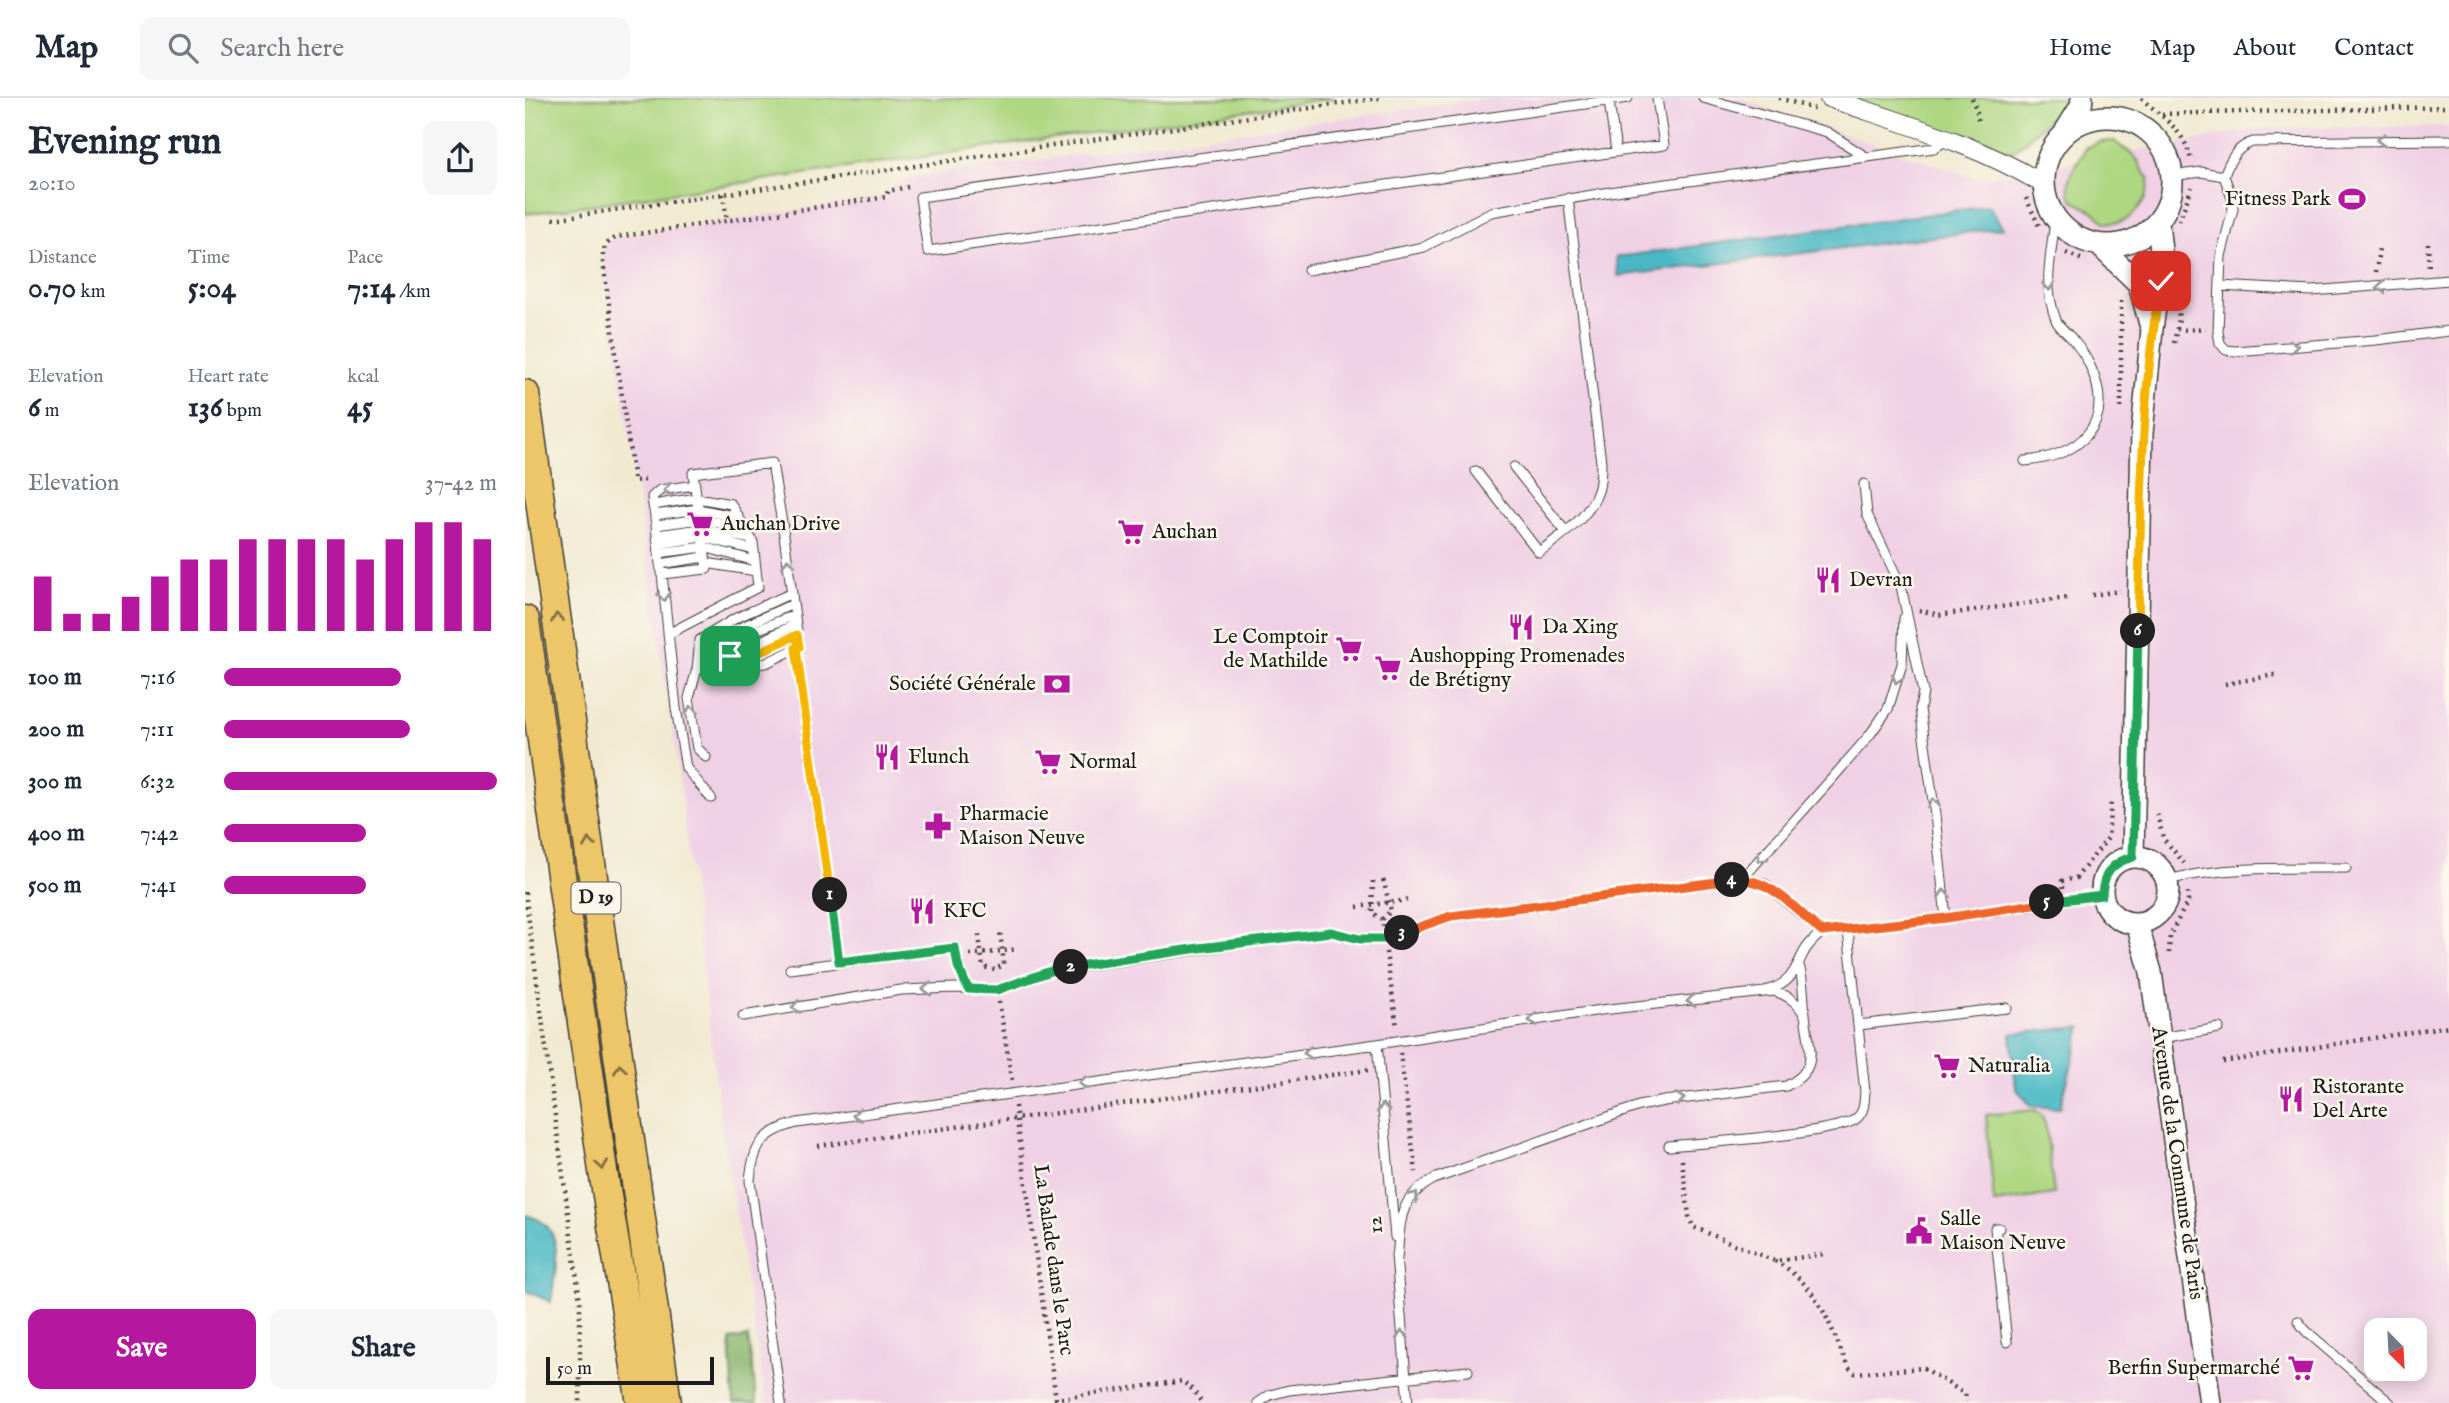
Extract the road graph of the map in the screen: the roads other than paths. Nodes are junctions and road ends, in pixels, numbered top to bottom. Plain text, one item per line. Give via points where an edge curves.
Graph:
1 (1628, 98) edge
2 (1657, 98) edge
3 (1703, 98) edge
4 (1829, 98) edge
5 (2082, 98) edge
6 (2123, 98) edge
7 (1609, 100) junction
8 (2132, 121) junction
9 (2064, 134) junction
10 (1949, 139) junction
11 (2449, 139) edge
12 (1616, 152) junction
13 (1865, 157) junction
14 (2182, 174) junction
15 (2224, 176) junction
16 (2043, 184) junction
17 (1568, 198) junction
18 (2055, 218) junction
19 (2167, 227) junction
20 (2093, 253) junction
21 (1308, 270) dead end
22 (2449, 280) edge
23 (2220, 286) junction
24 (2152, 329) junction
25 (2449, 331) edge
26 (525, 394) edge
27 (2025, 461) dead end
28 (1514, 467) dead end
29 (1476, 471) dead end
30 (1864, 484) dead end
31 (695, 485) junction
32 (697, 498) junction
33 (738, 517) junction
34 (745, 528) junction
35 (656, 529) junction
36 (1566, 532) junction
37 (751, 539) junction
38 (703, 541) junction
39 (754, 550) junction
40 (660, 564) junction
41 (755, 566) junction
42 (662, 574) junction
43 (792, 593) junction
44 (793, 604) junction
45 (1905, 611) junction
46 (525, 620) edge
47 (795, 620) junction
48 (669, 634) junction
49 (797, 635) junction
50 (796, 648) junction
51 (698, 657) junction
52 (705, 757) dead end
53 (712, 798) dead end
54 (2133, 857) junction
55 (2346, 868) dead end
56 (1742, 878) junction
57 (2177, 878) junction
58 (2102, 895) junction
59 (1946, 918) junction
60 (2137, 924) junction
61 (1848, 930) junction
62 (1822, 932) junction
63 (839, 962) junction
64 (1799, 965) junction
65 (790, 969) dead end
66 (968, 989) junction
67 (1759, 992) junction
68 (1931, 1005) dead end
69 (2007, 1008) dead end
70 (1805, 1015) junction
71 (743, 1016) dead end
72 (1931, 1016) junction
73 (1858, 1025) junction
74 (2219, 1028) dead end
75 (2159, 1038) junction
76 (1377, 1044) junction
77 (627, 1117) junction
78 (1669, 1146) dead end
79 (1999, 1228) dead end
80 (1397, 1259) junction
81 (2298, 1321) dead end
82 (2007, 1342) dead end
83 (1468, 1371) dead end
84 (1405, 1377) junction
85 (641, 1403) edge
86 (667, 1403) edge
87 (681, 1403) edge
88 (781, 1403) edge
89 (1258, 1403) edge
90 (1408, 1403) edge
91 (2210, 1403) edge
92 (2390, 1403) edge

1 - 7 lane
2 - 12 lane via 1664,145
3 - 13 lane via 1827,132
4 - 10 street
5 - 9 street
6 - 8 street
7 - 12 lane
7 - 12 lane via 920,197 928,251
8 - 9 street via 2096,118
8 - 14 street via 2150,131
9 - 16 street via 2045,165
10 - 13 lane via 1934,148
10 - 16 street via 2012,165
11 -> 15 lane via 2253,142 2242,145
13 - 17 lane
14 - 15 lane
14 - 19 street via 2173,185
15 - 23 lane via 2233,209 2221,256
16 - 18 street
17 - 21 lane via 1491,212 1424,247
17 - 36 lane via 1601,462 1599,488 1591,506
18 - 20 street
18 -> 27 lane via 2047,283 2057,323 2090,366 2098,388 2097,410 2090,434 2070,450
19 - 20 street
19 - 24 street
20 - 24 street via 2139,284
22 -> 23 lane via 2312,291
23 -> 25 lane via 2218,332 2227,350
24 - 54 street via 2142,433
77 -> 26 main road, D 19
28 - 36 lane
29 - 36 lane via 1539,552
30 - 45 lane via 1867,514 1901,586
31 - 32 lane
31 -> 35 lane via 660,490 652,497
43 -> 31 lane via 772,463 693,473
32 - 33 lane via 731,505
32 - 35 lane
32 - 38 lane
33 - 34 lane
33 - 38 lane
34 - 37 lane
34 - 38 lane
35 - 38 lane
35 - 38 lane
35 - 38 lane
35 - 40 lane
37 - 38 lane
37 - 39 lane
38 - 39 lane
38 - 40 lane
38 - 41 lane
38 - 41 lane
38 - 42 lane
39 - 41 lane
40 - 42 lane
41 - 48 lane via 758,587
42 -> 48 lane
43 - 44 lane
43 - 51 lane via 700,640
44 - 47 lane
44 - 51 lane
45 -> 56 lane via 1902,664 1888,709
59 -> 45 lane via 1920,709 1923,692
46 -> 85 main road, D 19 via 601,1158
47 - 49 lane
47 - 51 lane via 749,647
48 - 53 lane via 686,768
49 - 50 lane
49 - 51 lane via 753,655
50 - 51 lane via 765,663
50 - 63 lane
52 -> 51 lane via 697,748 689,698
54 - 57 street via 2144,858
54 - 58 street via 2109,869
55 - 57 lane via 2250,869
56 - 62 lane via 1765,884
56 - 66 lane via 1451,916 1384,939 1331,932 1212,946 1051,971 997,990
57 - 60 street via 2163,909 2152,920
58 - 59 lane
58 - 60 street via 2114,916
59 - 61 lane
60 - 75 street, Avenue de la Commune de Paris via 2151,972
61 - 62 lane
61 - 73 lane
62 - 64 lane via 1810,943
63 - 65 lane
63 - 66 lane via 955,948
64 - 67 lane via 1787,980
64 - 70 lane
66 -> 71 lane via 901,990
67 - 70 lane via 1789,996
67 -> 76 lane
68 - 72 lane
69 - 72 lane
80 -> 70 lane via 1401,1213 1413,1192 1460,1169 1639,1107 1798,1081 1806,1072 1811,1052
72 - 73 lane
73 - 78 lane via 1865,1092 1864,1108 1857,1119 1830,1129
74 - 75 lane
75 - 91 street, Avenue de la Commune de Paris
80 -> 76 lane, 12
76 -> 88 lane via 781,1127 761,1141 751,1162 750,1181
77 - 86 main road, D 19
77 - 87 street
79 - 82 lane via 1995,1228
84 -> 80 lane, 12
81 - 92 lane
83 - 84 lane
84 - 89 lane via 1289,1390
84 - 90 lane, 12

